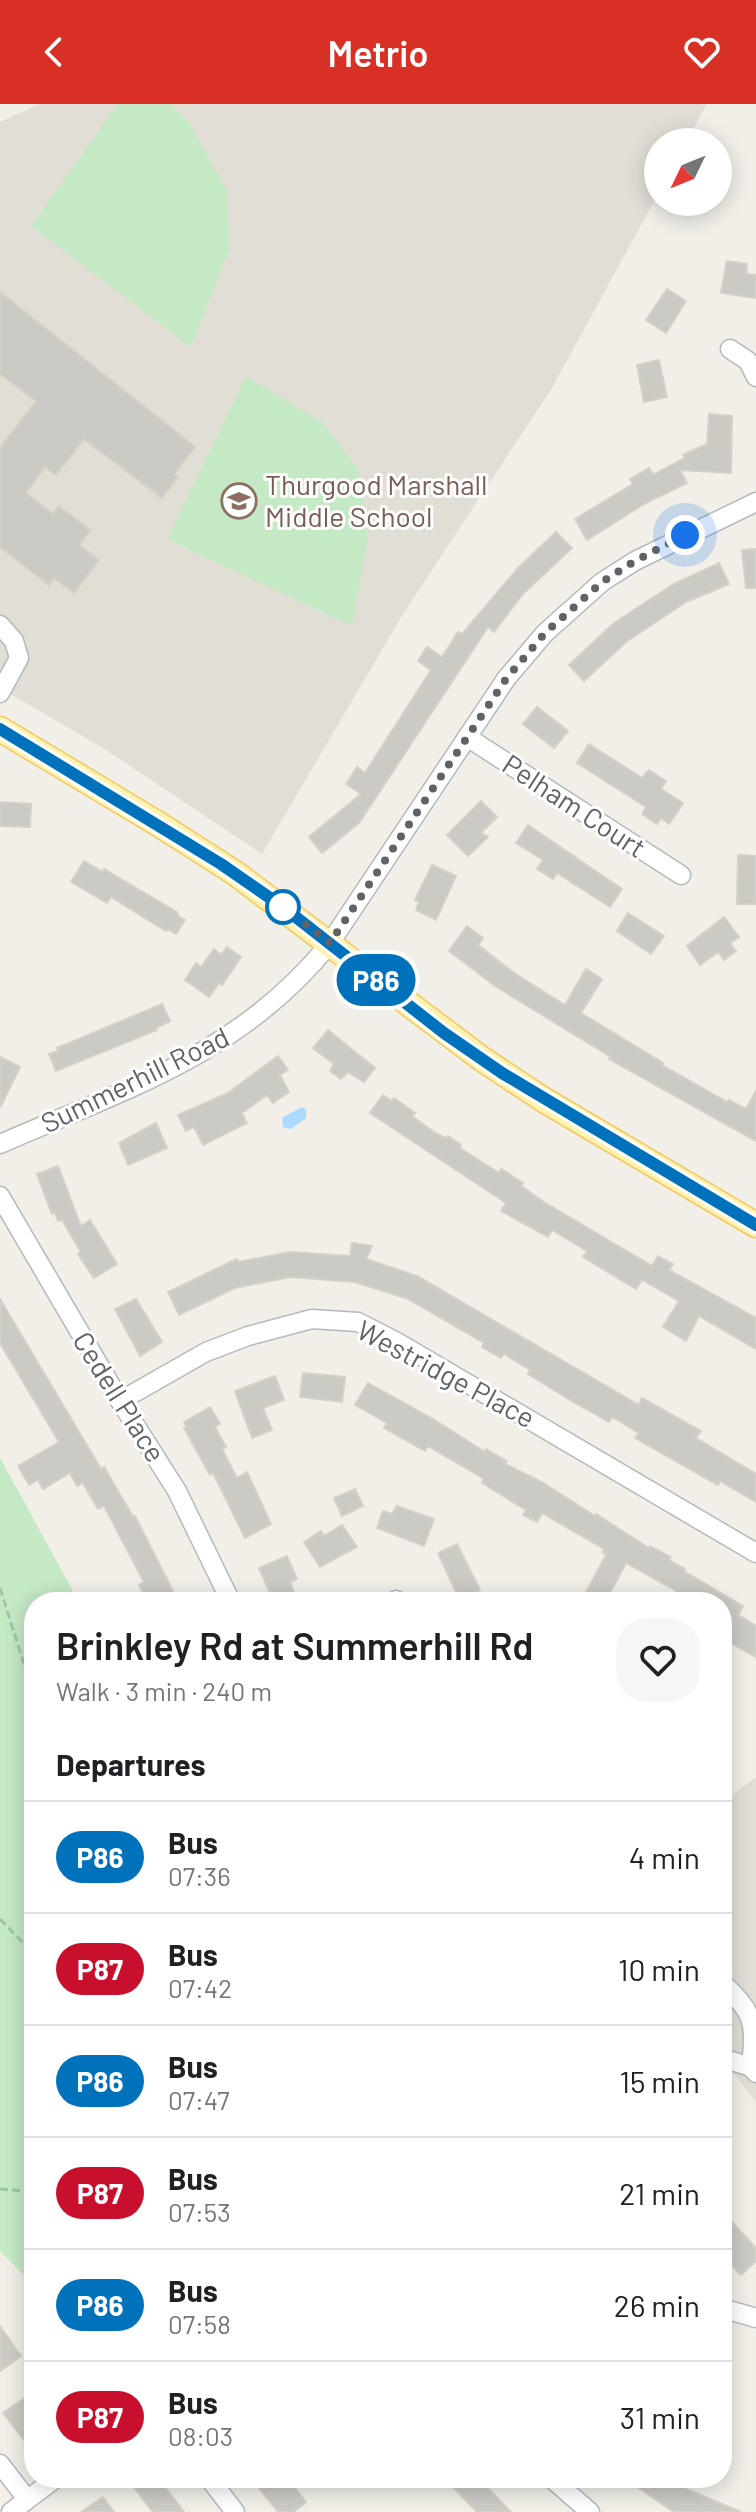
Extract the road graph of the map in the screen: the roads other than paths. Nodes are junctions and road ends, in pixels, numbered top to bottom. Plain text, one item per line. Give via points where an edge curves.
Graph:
1 (730, 349) dead end
2 (756, 377) edge
3 (756, 502) edge
4 (0, 625) edge
5 (0, 693) edge
6 (0, 729) edge
7 (467, 737) junction
8 (681, 875) dead end
9 (330, 943) junction
10 (0, 1144) edge
11 (0, 1196) edge
12 (756, 1225) edge
13 (120, 1401) junction
14 (756, 1553) edge
15 (226, 1592) edge
16 (732, 1994) edge
17 (732, 2062) edge
18 (753, 2070) edge
19 (732, 2311) edge
20 (756, 2318) edge
21 (0, 2464) edge
22 (42, 2488) edge
23 (217, 2488) edge
24 (562, 2488) edge
25 (27, 2499) junction
26 (11, 2512) edge
27 (235, 2512) edge
28 (590, 2512) edge

1 - 2 street via 748,361
3 - 7 street, Summerhill Road via 662,546 602,582 545,633
4 - 5 street via 14,641 19,658
6 - 9 main road via 193,845
7 - 8 street, Pelham Court
7 - 9 street, Summerhill Road
9 - 10 street, Summerhill Road via 299,980 224,1040 185,1063
9 - 12 main road via 482,1059
11 - 13 street, Cedell Place
13 - 14 street, Westridge Place via 206,1352 248,1336 312,1319 358,1322
13 - 15 street, Cedell Place via 177,1491
16 - 18 street via 752,2017
17 - 18 street
19 - 20 street
21 - 25 street
22 - 25 street
23 - 27 street
24 - 28 street
25 - 26 street

